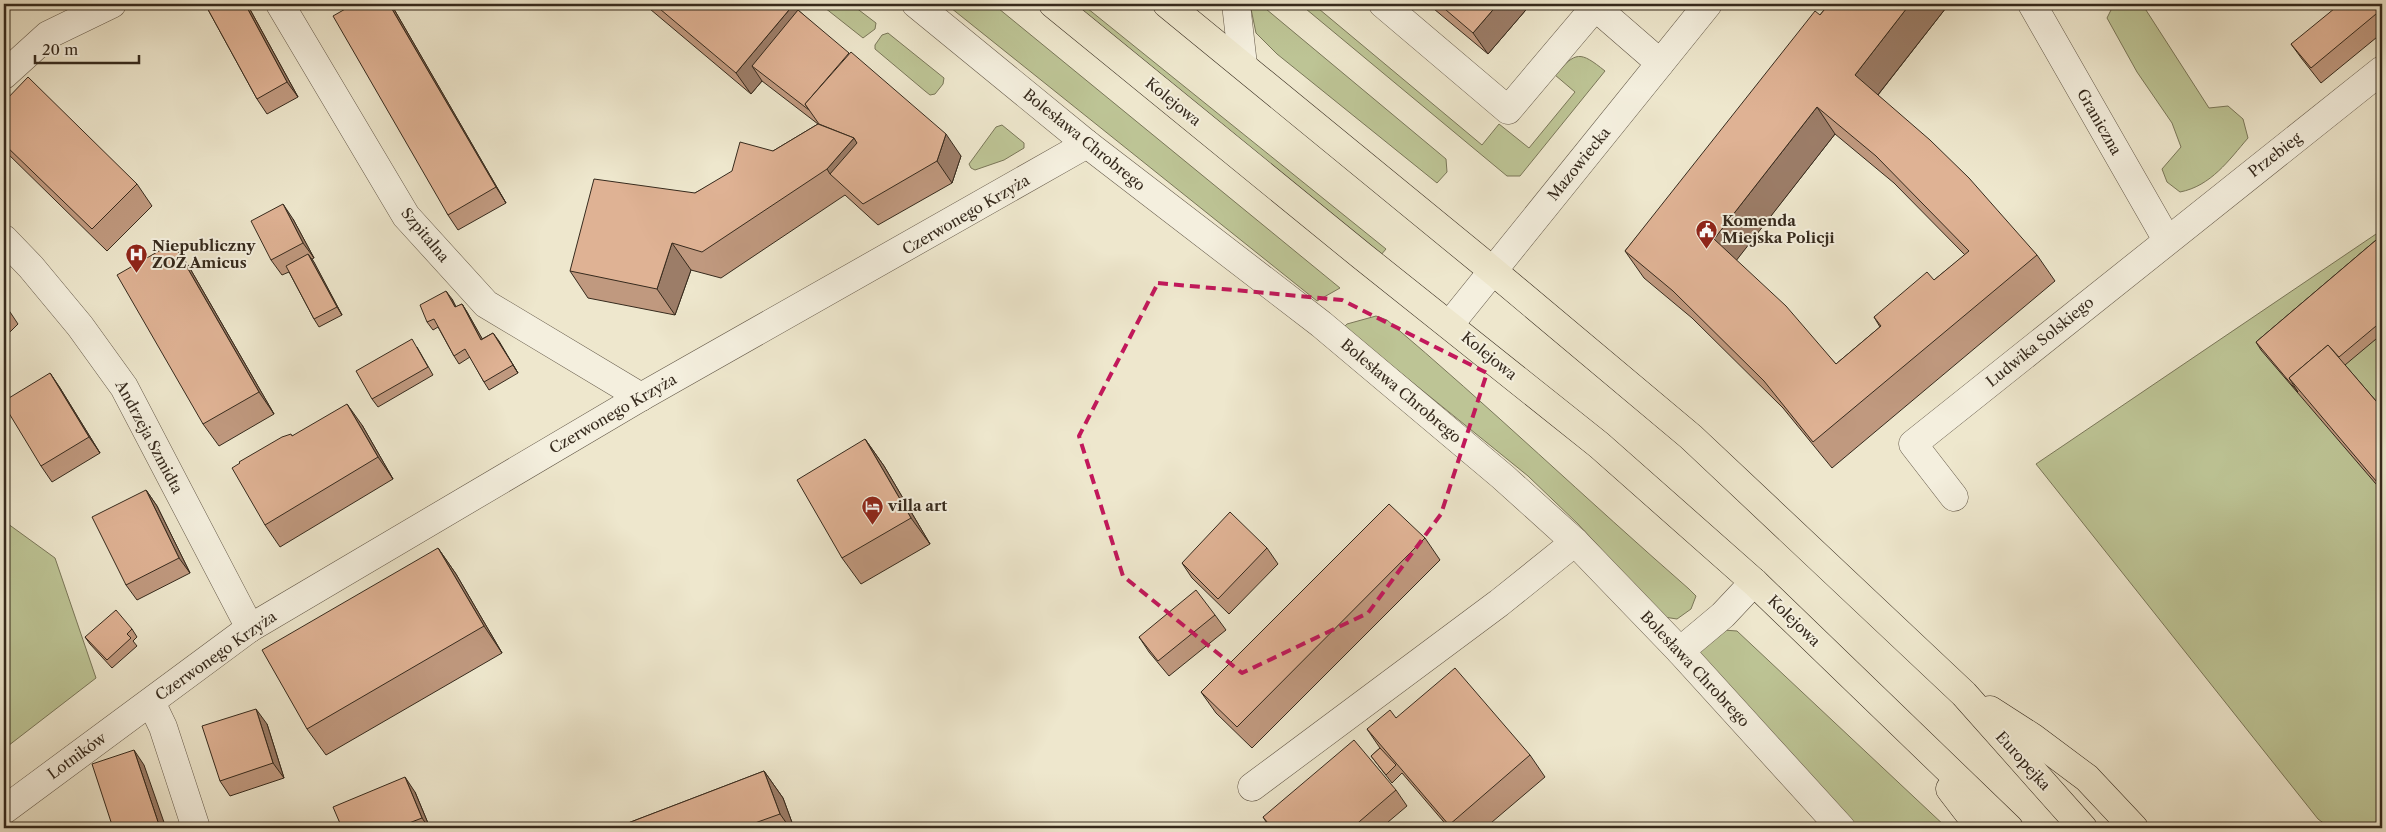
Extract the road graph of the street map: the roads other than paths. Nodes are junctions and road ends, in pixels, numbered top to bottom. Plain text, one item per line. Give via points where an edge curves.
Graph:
1 (112, 4) edge
2 (280, 4) edge
3 (916, 4) edge
4 (1053, 4) edge
5 (1167, 4) edge
6 (1236, 4) edge
7 (1383, 4) edge
8 (1708, 4) edge
9 (2032, 4) edge
10 (1593, 5) edge
11 (1660, 63) junction
12 (1243, 65) junction
13 (2382, 70) edge
14 (4, 75) edge
15 (1088, 144) junction
16 (4, 239) edge
17 (2167, 240) junction
18 (1493, 271) junction
19 (1450, 324) junction
20 (641, 397) junction
21 (1954, 497) dead end
22 (1575, 542) junction
23 (1754, 582) junction
24 (250, 628) junction
25 (1680, 651) junction
26 (1964, 694) junction
27 (151, 702) junction
28 (1905, 730) junction
29 (1252, 787) dead end
30 (4, 810) edge
31 (196, 828) edge
32 (1841, 828) edge
33 (1980, 828) edge
34 (2009, 828) edge
35 (2083, 828) edge
36 (2134, 828) edge

1 - 14 street via 48,35
2 - 20 street, Szpitalna via 406,216 486,304
3 - 15 street, Bolesława Chrobrego
4 - 19 main road, Kolejowa
5 - 12 main road
6 - 12 street
7 - 10 street via 1508,110
8 - 11 street, Mazowiecka
9 - 17 street, Graniczna
10 - 11 street
11 - 18 street, Mazowiecka
12 - 18 main road
13 - 17 street, Przebieg
15 - 20 street, Czerwonego Krzyża
15 - 22 street, Bolesława Chrobrego via 1321,324 1503,476
16 - 24 street, Andrzeja Szmidta via 80,326 124,387
17 - 21 street, Ludwika Solskiego via 1913,444
18 - 19 street, Mazowiecka
18 - 26 main road via 1691,437
19 - 23 main road, Kolejowa via 1599,445
20 - 24 street, Czerwonego Krzyża
22 - 25 street, Bolesława Chrobrego
22 - 29 street
23 - 25 street via 1709,628
23 - 28 main road, Kolejowa
24 - 27 street, Czerwonego Krzyża
25 - 32 street, Bolesława Chrobrego
26 - 35 main road, Europejka
26 - 36 main road via 2032,737 2087,778
27 - 30 street, Lotników
27 - 31 street via 163,727
28 - 33 main road
28 - 34 main road

